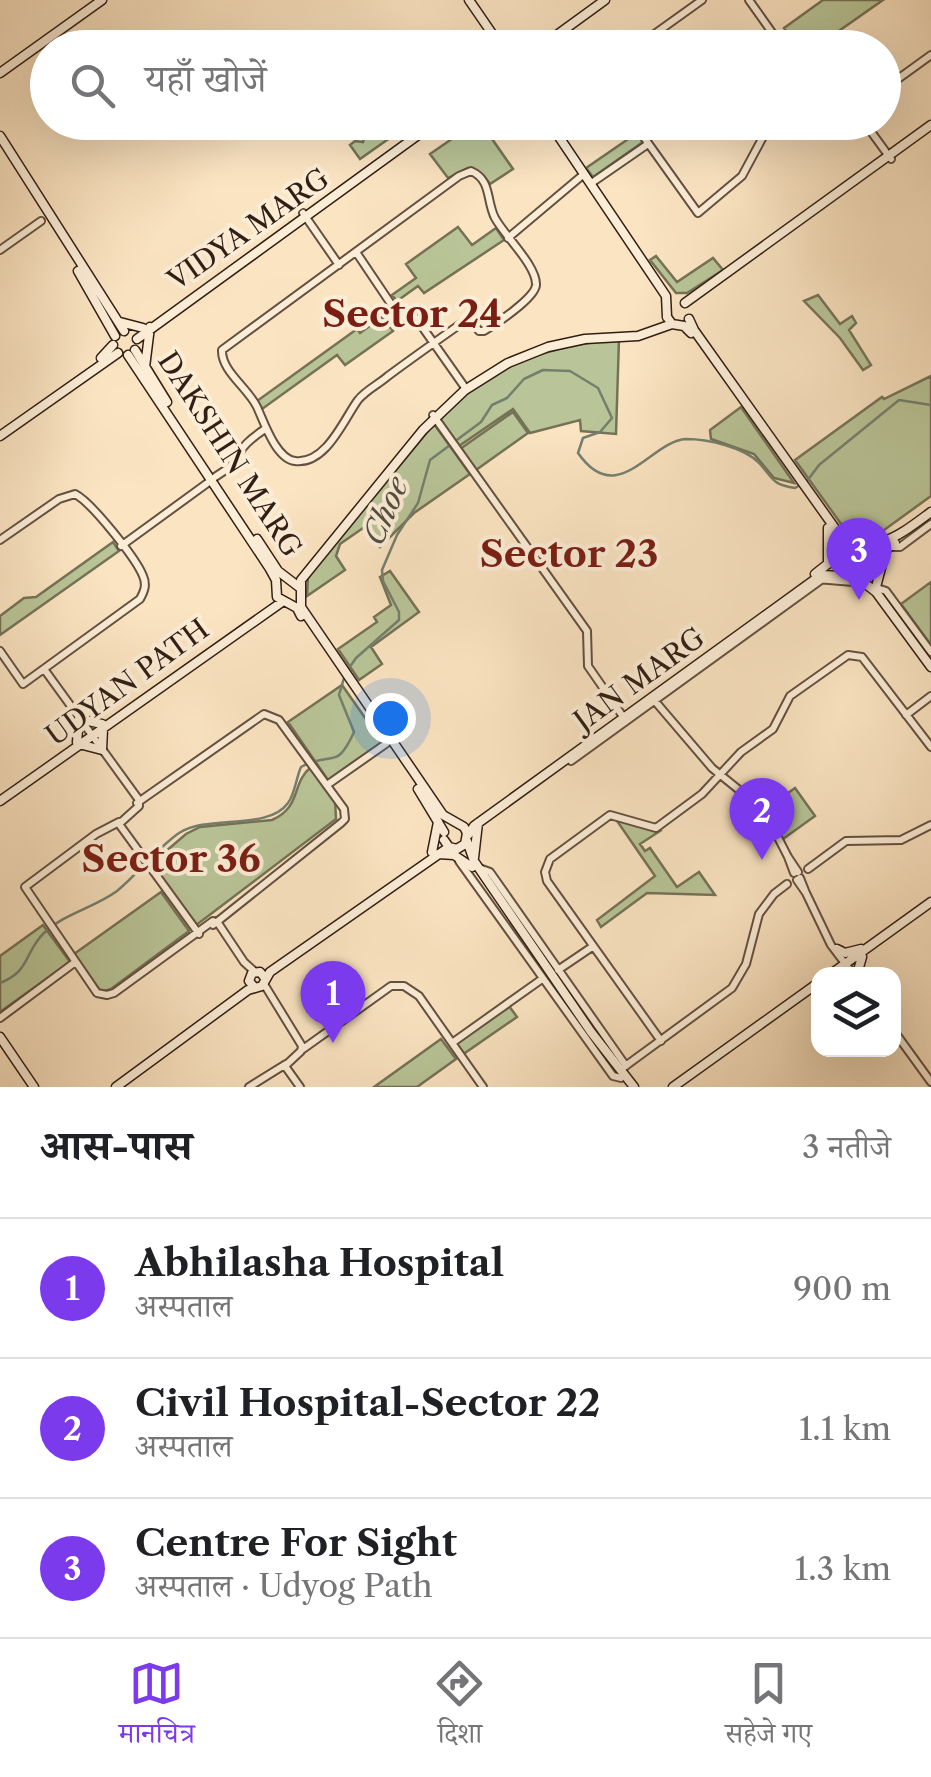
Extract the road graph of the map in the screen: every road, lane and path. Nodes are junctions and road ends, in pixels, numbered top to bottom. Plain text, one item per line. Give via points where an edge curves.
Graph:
1 (99, 0) edge
2 (467, 0) edge
3 (602, 0) edge
4 (702, 0) edge
5 (747, 0) edge
6 (57, 30) edge
7 (489, 30) edge
8 (561, 30) edge
9 (660, 30) edge
10 (768, 30) edge
11 (30, 49) edge
12 (931, 55) edge
13 (0, 71) edge
14 (901, 77) edge
15 (931, 127) edge
16 (0, 139) edge
17 (404, 140) edge
18 (410, 140) edge
19 (562, 140) edge
20 (563, 140) edge
21 (645, 140) edge
22 (761, 140) edge
23 (879, 140) edge
24 (648, 144) junction
25 (889, 154) junction
26 (584, 174) junction
27 (593, 182) junction
28 (304, 214) junction
29 (41, 220) dead end
30 (508, 238) junction
31 (0, 250) edge
32 (356, 252) junction
33 (339, 265) junction
34 (682, 308) junction
35 (470, 318) junction
36 (673, 322) junction
37 (492, 326) junction
38 (146, 327) junction
39 (131, 334) junction
40 (120, 341) junction
41 (432, 343) junction
42 (104, 358) junction
43 (135, 363) junction
44 (145, 367) junction
45 (466, 388) junction
46 (434, 416) junction
47 (754, 420) junction
48 (265, 429) junction
49 (0, 433) edge
50 (214, 478) junction
51 (805, 491) junction
52 (931, 518) edge
53 (828, 528) junction
54 (0, 540) edge
55 (852, 540) junction
56 (865, 544) junction
57 (121, 546) junction
58 (888, 548) junction
59 (833, 557) junction
60 (873, 559) junction
61 (868, 572) junction
62 (844, 576) junction
63 (819, 580) junction
64 (862, 581) junction
65 (296, 586) junction
66 (876, 588) junction
67 (282, 596) junction
68 (0, 651) edge
69 (931, 652) edge
70 (931, 664) edge
71 (44, 668) junction
72 (344, 676) junction
73 (653, 697) junction
74 (931, 698) edge
75 (907, 716) junction
76 (623, 717) junction
77 (80, 719) junction
78 (103, 725) junction
79 (91, 734) junction
80 (78, 743) junction
81 (388, 743) junction
82 (931, 748) edge
83 (102, 750) junction
84 (721, 775) junction
85 (327, 785) junction
86 (0, 800) edge
87 (138, 803) junction
88 (440, 816) junction
89 (487, 816) junction
90 (477, 821) junction
91 (117, 822) junction
92 (458, 825) junction
93 (931, 825) edge
94 (467, 838) junction
95 (450, 845) junction
96 (433, 854) junction
97 (476, 871) junction
98 (797, 876) junction
99 (931, 904) edge
100 (214, 923) junction
101 (196, 934) junction
102 (592, 947) junction
103 (868, 948) junction
104 (74, 963) junction
105 (848, 965) edge
106 (558, 970) junction
107 (542, 979) junction
108 (257, 980) junction
109 (811, 991) edge
110 (811, 991) edge
111 (0, 1018) edge
112 (901, 1037) edge
113 (0, 1040) edge
114 (662, 1041) junction
115 (452, 1044) junction
116 (304, 1048) junction
117 (287, 1064) junction
118 (622, 1071) junction
119 (931, 1078) edge
120 (298, 1085) edge
121 (631, 1086) edge
122 (32, 1087) edge
123 (113, 1087) edge
124 (249, 1087) edge
125 (483, 1087) edge
126 (645, 1087) edge
127 (674, 1087) edge
128 (682, 1087) edge

1 - 6 main road
2 - 7 main road
3 - 8 main road
4 - 9 street
5 - 10 street
11 - 13 main road
12 - 14 street
15 - 25 main road
16 - 40 main road, DAKSHIN MARG
17 - 28 main road, VIDYA MARG
18 - 28 main road, VIDYA MARG
19 - 26 main road
20 - 27 main road
21 - 24 street
22 - 24 street via 742,176 698,213
23 - 25 street
24 - 27 street
25 - 34 main road
26 - 30 street
26 - 34 main road via 666,296
27 - 34 main road
28 - 33 street
28 - 38 main road, VIDYA MARG
29 - 31 street
30 - 32 street via 486,183 472,171
30 - 37 street via 532,271 535,290
32 - 33 street
32 - 41 street via 391,304 416,318
33 - 48 street via 222,350
34 - 36 main road
34 - 36 main road
34 - 47 main road
35 - 37 street via 482,315
35 - 37 street via 479,331
35 - 41 street
36 - 45 main road via 638,336 548,347
36 - 47 main road via 688,329
38 - 39 main road, VIDYA MARG
38 - 40 main road
38 - 44 main road
39 - 40 main road, DAKSHIN MARG
39 - 40 main road
40 - 42 main road
40 - 42 main road
40 - 43 main road, DAKSHIN MARG
40 - 44 main road, DAKSHIN MARG
41 - 45 street
41 - 48 street via 364,394 334,439 308,459 288,459
42 - 43 main road
42 - 49 main road
43 - 50 main road, DAKSHIN MARG
44 - 50 main road, DAKSHIN MARG
45 - 46 main road
46 - 65 main road
46 - 76 street via 587,631 588,666
47 - 51 main road
48 - 50 street
50 - 57 street
50 - 65 main road, DAKSHIN MARG via 278,571
50 - 67 main road, DAKSHIN MARG
51 - 53 main road
51 - 55 main road
52 - 56 main road via 890,541
52 - 58 main road
53 - 59 main road
53 - 59 main road
54 - 57 street via 75,494
55 - 56 main road
55 - 59 main road
56 - 60 main road
57 - 71 street via 143,576 142,595
58 - 60 main road
58 - 66 main road
59 - 62 main road
59 - 73 main road, JAN MARG
60 - 61 main road
61 - 64 main road
61 - 66 main road
62 - 63 main road
62 - 64 main road
63 - 64 street
63 - 73 main road, JAN MARG
64 - 70 main road
65 - 67 main road
65 - 67 main road
65 - 72 main road, DAKSHIN MARG via 301,607
66 - 69 street via 886,591
66 - 70 main road
67 - 72 main road, DAKSHIN MARG
67 - 78 main road, UDYAN PATH
68 - 71 street via 23,684
71 - 77 street
72 - 81 main road, DAKSHIN MARG
72 - 88 main road, DAKSHIN MARG
73 - 76 main road, JAN MARG
73 - 84 street
73 - 89 street
74 - 75 street
75 - 82 street
75 - 84 street via 862,657 848,655 790,696 773,728
76 - 89 main road, JAN MARG
76 - 90 main road, JAN MARG
77 - 78 main road
77 - 79 street
77 - 80 main road
78 - 79 main road, UDYAN PATH
78 - 83 main road
79 - 80 main road, UDYAN PATH
79 - 83 street
80 - 83 main road
80 - 86 main road, UDYAN PATH
81 - 85 street
81 - 88 main road, DAKSHIN MARG
83 - 87 street
84 - 98 street via 766,812
84 - 102 street via 659,828 610,816 550,859 547,880
85 - 87 street via 280,720 264,714
85 - 100 street via 346,819
87 - 91 street
88 - 90 main road
88 - 92 main road, DAKSHIN MARG
88 - 95 main road, DAKSHIN MARG
88 - 96 main road
89 - 90 main road, JAN MARG
90 - 92 main road, JAN MARG
90 - 94 main road, JAN MARG
90 - 97 main road
91 - 101 street
91 - 104 street via 26,884
92 - 94 main road, DAKSHIN MARG
92 - 95 main road, JAN MARG
93 - 98 street via 893,842 846,841
94 - 95 main road, JAN MARG
94 - 97 main road
95 - 96 main road
95 - 96 main road
95 - 97 main road
95 - 97 street
96 - 108 main road
97 - 106 street via 490,872
97 - 107 street
97 - 118 main road
98 - 105 street
98 - 114 street via 759,914 732,988
99 - 103 main road
99 - 105 main road
100 - 101 street
100 - 108 street
101 - 104 street via 107,996 96,993
102 - 106 street
102 - 114 street
103 - 105 main road
103 - 105 main road via 848,953
104 - 111 street
106 - 118 street
107 - 115 street
107 - 118 street via 613,1076
108 - 116 street
108 - 123 main road
109 - 127 main road
110 - 128 main road
112 - 119 street
113 - 122 main road
114 - 118 street
115 - 116 street via 420,996 396,985
115 - 125 street
116 - 117 street
117 - 120 street
117 - 124 street
118 - 121 main road
121 - 126 main road

